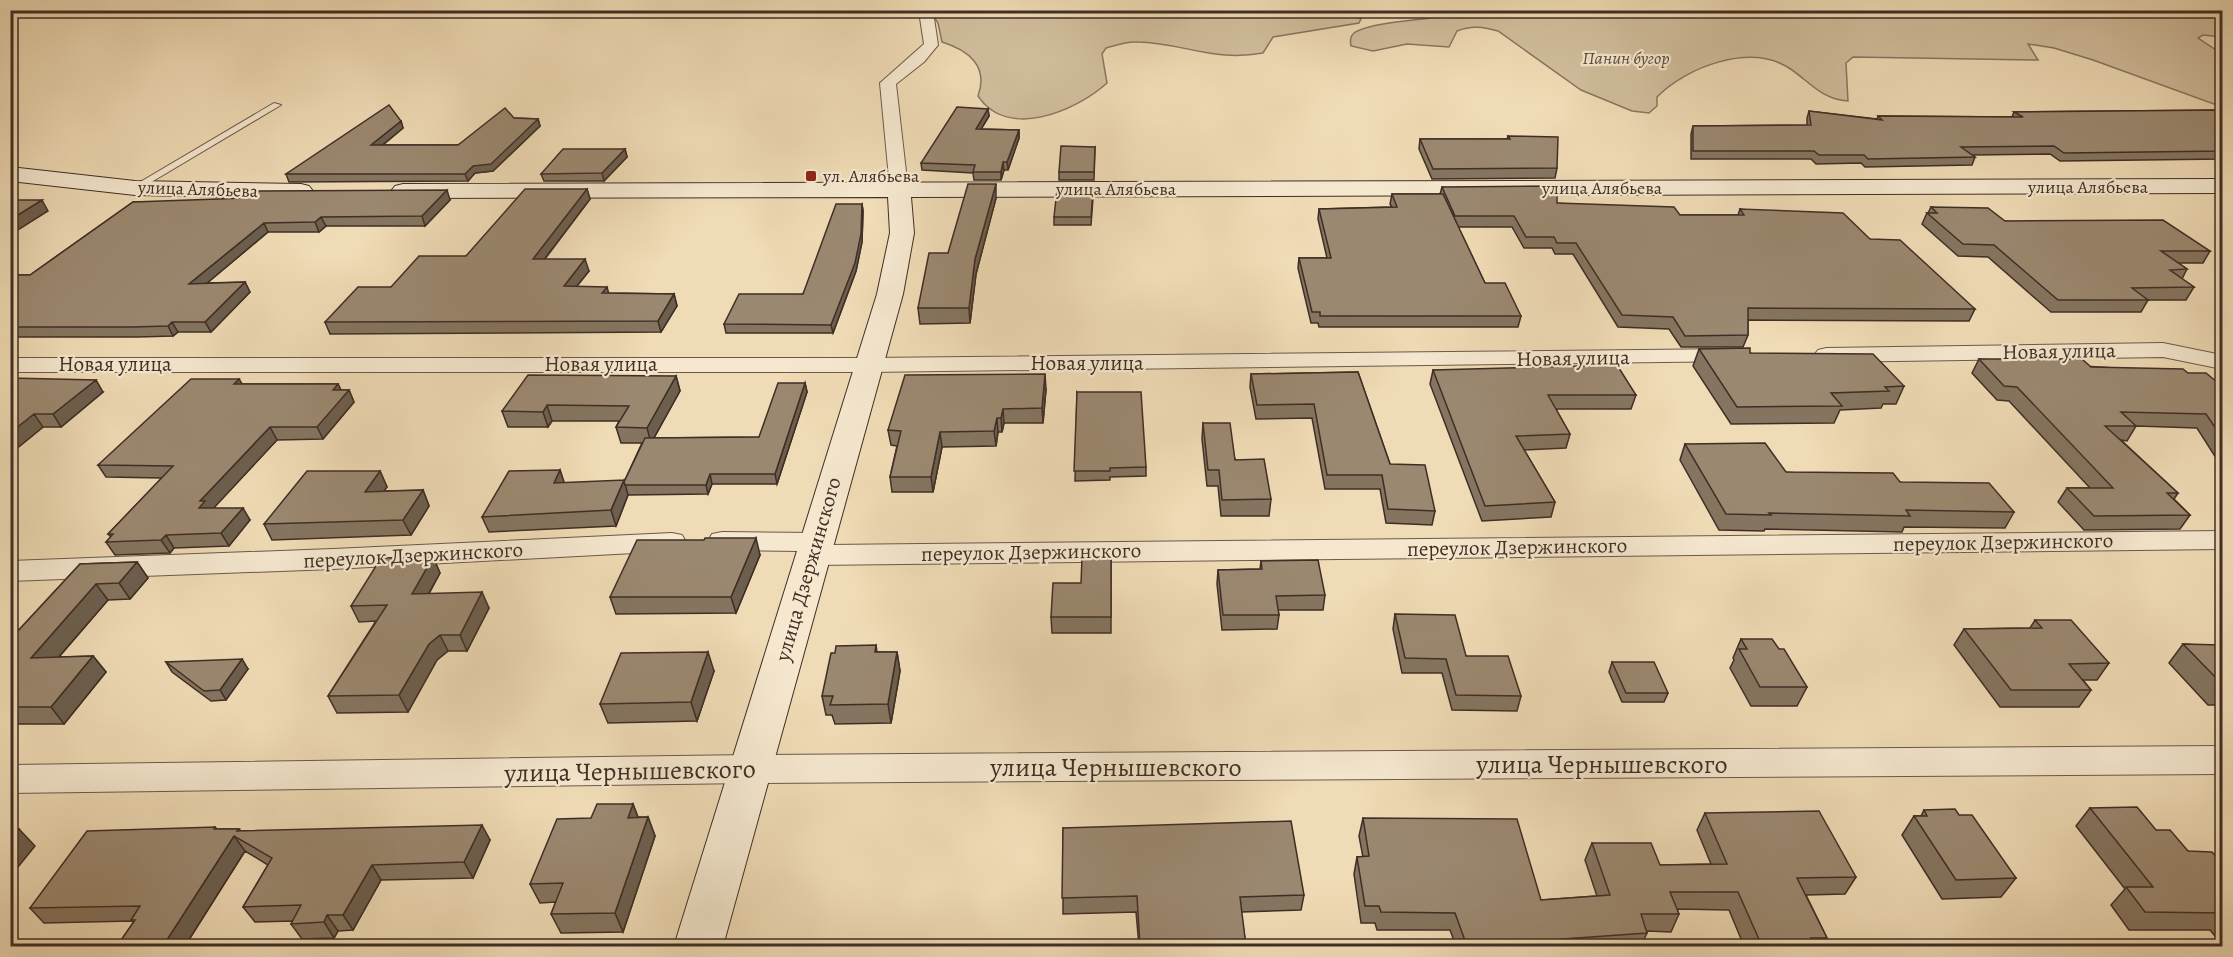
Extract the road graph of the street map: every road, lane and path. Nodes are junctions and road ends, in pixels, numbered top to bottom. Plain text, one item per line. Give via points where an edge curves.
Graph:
1 (921, 10) edge
2 (277, 105) dead end
3 (10, 174) edge
4 (2223, 186) edge
5 (135, 188) junction
6 (899, 189) junction
7 (381, 191) edge
8 (323, 192) edge
9 (1808, 355) edge
10 (1761, 356) edge
11 (2223, 362) edge
12 (10, 365) edge
13 (868, 365) junction
14 (2223, 540) edge
15 (814, 548) junction
16 (10, 571) edge
17 (2223, 760) edge
18 (750, 769) junction
19 (10, 779) edge
20 (699, 946) edge

1 - 6 street via 927,18 931,45 888,83
2 - 5 lane
3 - 5 main road, улица Алябьева
4 - 6 main road, улица Алябьева
5 - 8 main road, улица Алябьева
6 - 7 main road, улица Алябьева
6 - 13 main road, улица Дзержинского via 902,233 897,262
9 - 11 street, Новая улица via 2163,350
10 - 13 street, Новая улица
12 - 13 street, Новая улица
13 - 15 main road, улица Дзержинского
14 - 15 street, переулок Дзержинского
15 - 16 street, переулок Дзержинского via 650,542
15 - 18 main road, улица Дзержинского
17 - 18 street, улица Чернышевского
18 - 19 street, улица Чернышевского
18 - 20 main road, улица Дзержинского

